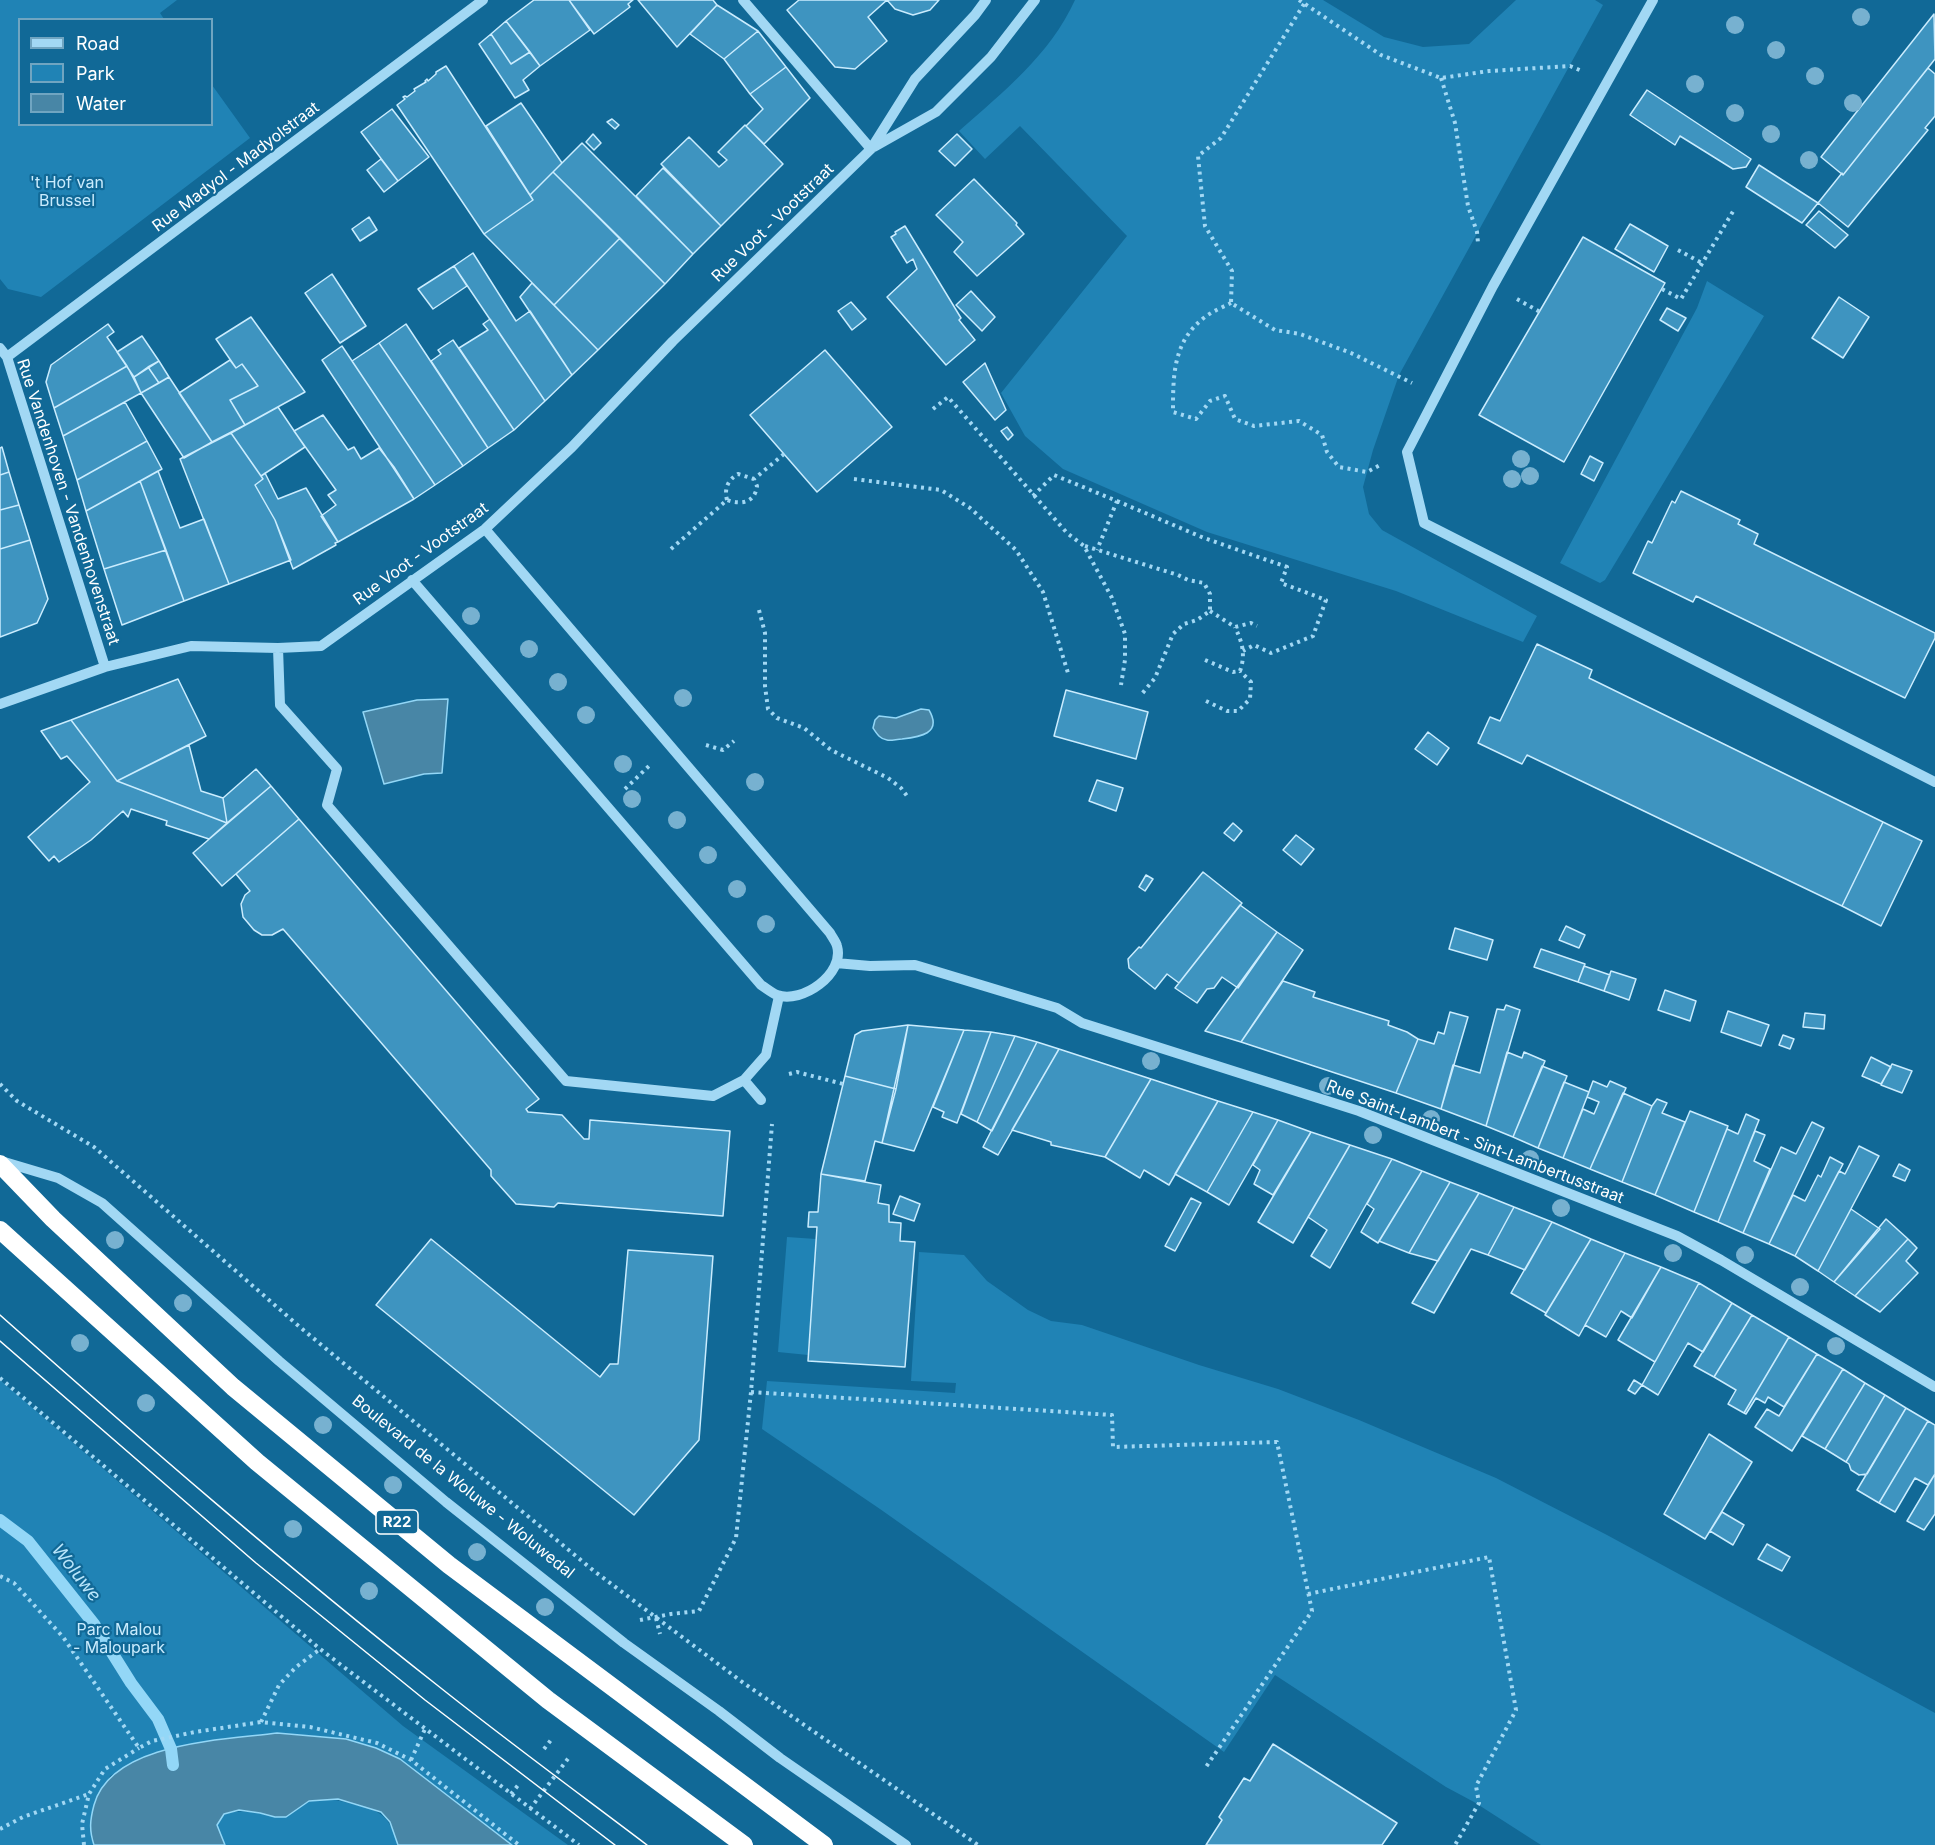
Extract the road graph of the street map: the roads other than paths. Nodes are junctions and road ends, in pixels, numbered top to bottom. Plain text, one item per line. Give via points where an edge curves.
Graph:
1 (483, 0) edge
2 (743, 0) edge
3 (987, 0) edge
4 (1035, 0) edge
5 (1653, 0) edge
6 (871, 149) junction
7 (4, 352) edge
8 (485, 529) junction
9 (412, 580) junction
10 (278, 648) junction
11 (105, 667) junction
12 (0, 704) edge
13 (1935, 782) edge
14 (836, 963) junction
15 (779, 996) junction
16 (744, 1080) junction
17 (761, 1100) road end
18 (0, 1162) edge
19 (0, 1230) edge
20 (1935, 1387) edge
21 (744, 1845) edge
22 (824, 1845) edge
23 (906, 1845) edge

1 - 7 street, Rue Madyol - Madyolstraat
2 - 6 street
3 - 6 street, Rue Voot - Vootstraat via 915,79
4 - 6 street, Rue Voot - Vootstraat via 992,57 936,112
5 - 13 street via 1493,286 1407,452 1425,523
6 - 8 street, Rue Voot - Vootstraat
7 - 11 street, Rue Vandenhoven - Vandenhovenstraat
8 - 9 street, Rue Voot - Vootstraat
8 - 14 street via 830,933 838,947
9 - 10 street, Rue Voot - Vootstraat via 321,646
9 - 15 street via 761,985
10 - 11 street, Rue Voot - Vootstraat via 191,646
10 - 16 street via 280,705 337,769 327,806 566,1081 713,1096
11 - 12 street, Rue Voot - Vootstraat
14 - 15 street via 812,991
14 - 20 street, Rue Saint-Lambert - Sint-Lambertusstraat via 915,965 1057,1008 1082,1023 1359,1111 1677,1236
15 - 16 street via 766,1055
16 - 17 street
18 - 22 highway, Boulevard de la Woluwe - Woluwedal / R22 via 53,1219 233,1387 440,1558
18 - 23 street, Boulevard de la Woluwe - Woluwedal via 58,1178 102,1203 279,1361 446,1502 624,1643
19 - 21 highway, R22 via 257,1462 548,1700

